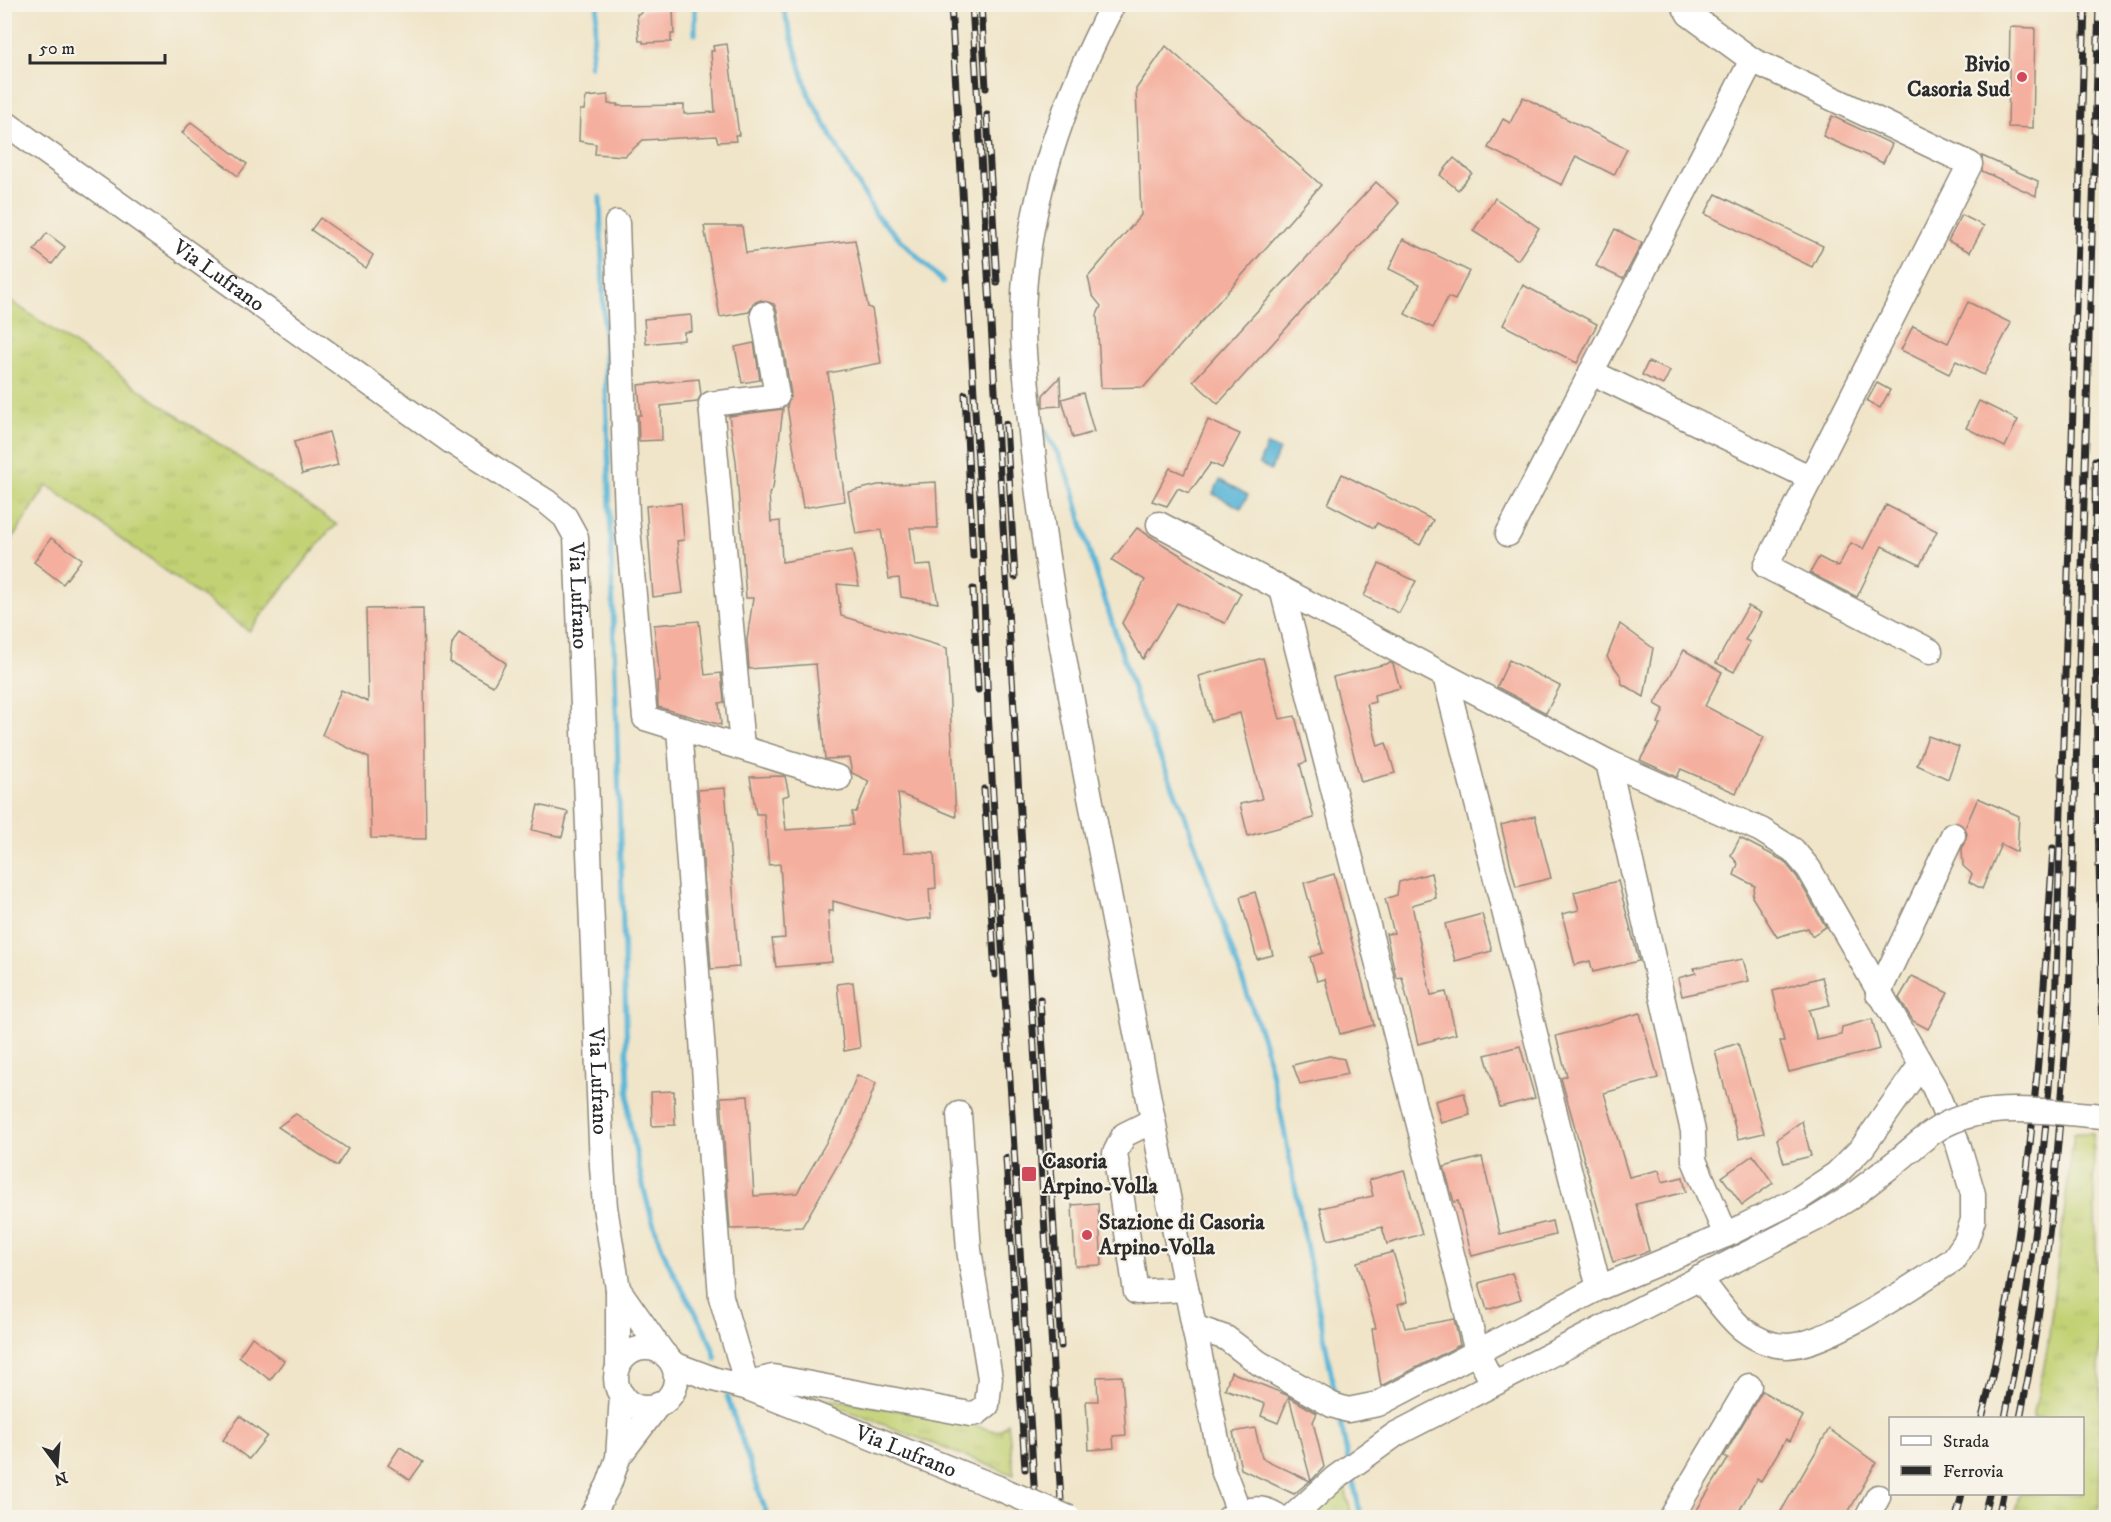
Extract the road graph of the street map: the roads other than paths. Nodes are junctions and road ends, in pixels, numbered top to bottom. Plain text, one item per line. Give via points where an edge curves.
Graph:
1 (1113, 4) edge
2 (1683, 4) edge
3 (1752, 60) junction
4 (4, 122) edge
5 (617, 223) dead end
6 (763, 314) dead end
7 (1592, 372) junction
8 (1811, 478) junction
9 (1159, 524) dead end
10 (1508, 534) dead end
11 (1282, 590) junction
12 (1930, 651) dead end
13 (1445, 676) junction
14 (679, 728) junction
15 (742, 747) junction
16 (1608, 762) junction
17 (839, 778) dead end
18 (1953, 835) dead end
19 (1878, 994) junction
20 (1920, 1066) junction
21 (959, 1114) dead end
22 (2106, 1116) edge
23 (1152, 1121) junction
24 (1726, 1234) junction
25 (1700, 1278) junction
26 (1599, 1288) junction
27 (618, 1289) junction
28 (1186, 1289) junction
29 (1194, 1327) junction
30 (1478, 1352) junction
31 (668, 1358) junction
32 (618, 1368) junction
33 (712, 1379) junction
34 (1493, 1384) junction
35 (1749, 1386) dead end
36 (748, 1388) junction
37 (622, 1395) junction
38 (665, 1399) junction
39 (618, 1458) junction
40 (1234, 1515) edge
41 (591, 1518) edge
42 (1069, 1518) edge
43 (1280, 1518) edge
44 (1291, 1518) edge
45 (1671, 1518) edge

1 - 23 street via 1065,107 1046,165 1030,240 1023,327 1033,459 1058,625
2 - 3 street via 1689,14
3 - 7 street
3 - 8 street via 1970,164
4 - 27 street, Via Lufrano via 449,440 547,502 565,517 576,537 602,1166
5 - 14 street via 627,517 645,718
6 - 15 street via 777,396 711,404
7 - 8 street
7 - 10 street
8 - 12 street via 1766,566
9 - 11 street
11 - 13 street
11 - 30 street
13 - 16 street
13 - 26 street
14 - 15 street
14 - 36 street via 721,1297
15 - 17 street
16 - 19 street via 1761,830 1793,850 1809,869
16 - 24 street via 1693,1131 1694,1160
18 - 19 street
19 - 20 street
20 - 24 street via 1862,1148 1836,1174 1798,1199
20 - 25 street via 1944,1107 1973,1194 1973,1220 1966,1241 1953,1260 1833,1333 1786,1346 1763,1341 1743,1329
21 - 36 street via 969,1250 990,1378 987,1405 970,1414 773,1377 753,1382
22 - 25 street, bridge via 1984,1112 1962,1117 1938,1128 1818,1218
23 - 28 street
23 - 28 street via 1124,1135 1115,1153 1136,1293
24 - 26 street
25 - 34 street
26 - 30 street
27 - 31 street, Via Lufrano
27 - 32 street, Via Lufrano
28 - 29 street
29 - 30 street via 1226,1338 1259,1363 1340,1408 1378,1404
29 - 40 street
30 - 34 street
31 - 32 street, Via Lufrano via 646,1348 637,1349
31 - 33 street, Via Lufrano
31 - 38 street via 676,1373
32 - 37 street, Via Lufrano via 616,1377
33 - 36 street, Via Lufrano
33 - 38 street
34 - 44 street via 1364,1455
35 - 45 street
36 - 42 street, Via Lufrano, bridge
37 - 38 street via 638,1406
37 - 39 street, Via Lufrano
38 - 39 street, Via Lufrano
39 - 41 street, Via Lufrano
40 - 43 street via 1251,1509

